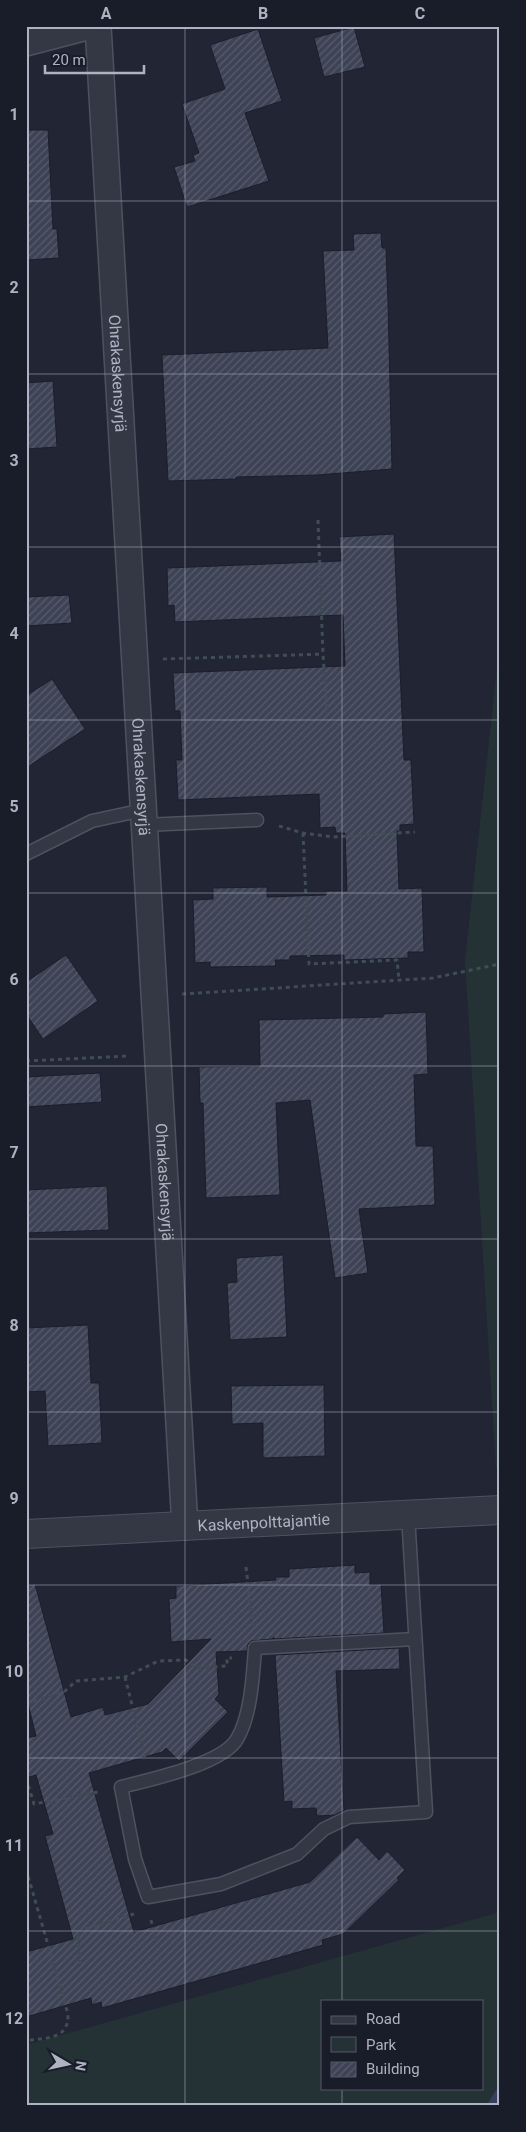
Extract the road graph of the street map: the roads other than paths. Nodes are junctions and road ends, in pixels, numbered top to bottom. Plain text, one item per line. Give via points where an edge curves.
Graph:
1 (91, 26) edge
2 (98, 26) edge
3 (26, 43) edge
4 (144, 818) junction
5 (257, 820) road end
6 (26, 854) edge
7 (500, 1510) edge
8 (408, 1515) junction
9 (185, 1527) junction
10 (26, 1534) edge
11 (415, 1639) junction

1 - 3 street
2 - 4 street, Ohrakaskensyrjä
4 - 5 lane
4 - 6 lane via 92,820
4 - 9 street, Ohrakaskensyrjä
7 - 8 street, Kaskenpolttajantie
8 - 9 street, Kaskenpolttajantie
8 - 11 lane
9 - 10 street, Kaskenpolttajantie
11 - 11 lane via 255,1652 246,1719 237,1740 219,1755 185,1769 121,1787 135,1859 148,1897 221,1884 297,1854 324,1829 349,1817 426,1812

